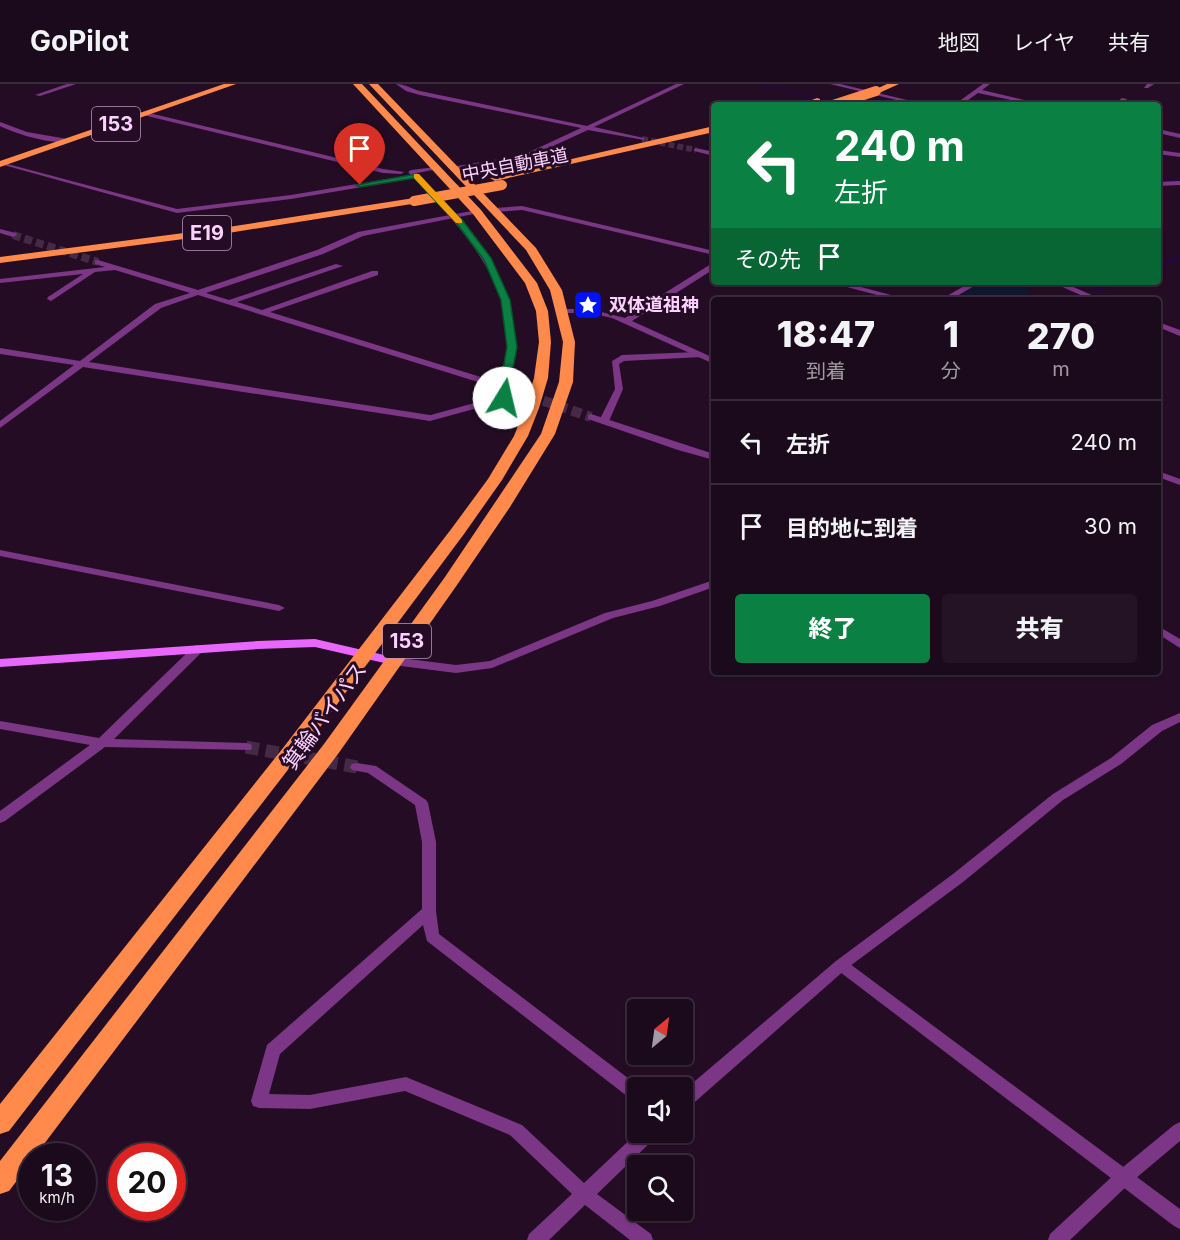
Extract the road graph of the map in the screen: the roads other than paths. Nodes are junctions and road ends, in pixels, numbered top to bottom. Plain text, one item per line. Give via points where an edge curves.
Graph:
1 (73, 84) edge
2 (232, 84) edge
3 (357, 84) edge
4 (373, 84) edge
5 (399, 84) edge
6 (663, 84) edge
7 (833, 84) edge
8 (895, 84) edge
9 (987, 84) edge
10 (678, 85) edge
11 (873, 88) edge
12 (977, 91) junction
13 (38, 95) dead end
14 (1124, 99) dead end
15 (814, 102) edge
16 (839, 102) edge
17 (913, 102) edge
18 (961, 102) edge
19 (1028, 102) edge
20 (1120, 102) edge
21 (145, 114) junction
22 (0, 124) edge
23 (588, 128) junction
24 (711, 130) edge
25 (1161, 132) edge
26 (1180, 136) edge
27 (642, 139) tunnel mouth
28 (711, 139) edge
29 (70, 140) junction
30 (696, 150) tunnel mouth
31 (1161, 152) edge
32 (711, 153) edge
33 (1180, 155) edge
34 (1, 163) edge
35 (453, 168) junction
36 (435, 169) junction
37 (414, 174) junction
38 (499, 181) junction
39 (1179, 183) edge
40 (1161, 184) edge
41 (412, 197) junction
42 (495, 210) junction
43 (477, 212) junction
44 (453, 215) junction
45 (0, 231) edge
46 (14, 235) tunnel mouth
47 (0, 250) edge
48 (711, 252) edge
49 (0, 260) edge
50 (98, 262) tunnel mouth
51 (339, 266) dead end
52 (117, 268) junction
53 (711, 268) edge
54 (92, 272) junction
55 (375, 273) dead end
56 (0, 281) edge
57 (844, 285) edge
58 (972, 285) edge
59 (1062, 285) edge
60 (200, 293) junction
61 (894, 297) edge
62 (950, 297) edge
63 (1092, 297) edge
64 (51, 299) dead end
65 (230, 302) junction
66 (561, 311) junction
67 (263, 312) junction
68 (626, 321) junction
69 (1161, 325) edge
70 (1180, 333) edge
71 (0, 351) edge
72 (698, 355) junction
73 (711, 360) edge
74 (82, 364) junction
75 (508, 388) junction
76 (591, 417) tunnel mouth
77 (604, 421) junction
78 (0, 425) edge
79 (711, 456) edge
80 (1161, 475) edge
81 (1180, 482) edge
82 (0, 553) edge
83 (711, 584) edge
84 (279, 608) dead end
85 (1161, 631) edge
86 (1180, 644) edge
87 (198, 649) junction
88 (363, 654) junction
89 (393, 661) junction
90 (0, 663) edge
91 (1180, 717) edge
92 (0, 725) edge
93 (102, 743) junction
94 (246, 747) tunnel mouth
95 (357, 767) tunnel mouth
96 (0, 818) edge
97 (429, 911) junction
98 (841, 965) junction
99 (627, 1087) edge
100 (693, 1093) edge
101 (0, 1123) edge
102 (1180, 1130) edge
103 (638, 1143) edge
104 (1123, 1178) junction
105 (0, 1182) edge
106 (584, 1194) junction
107 (1180, 1220) edge
108 (536, 1240) edge
109 (644, 1240) edge
110 (1057, 1240) edge

1 - 13 street
2 - 21 highway, 153
3 - 36 highway, 箕輪バイパス / 153
4 - 35 highway, 箕輪バイパス / 153
5 - 23 street via 414,92
6 - 10 street
7 - 17 street
8 - 11 highway
9 - 12 street
10 - 23 street
11 - 15 highway
11 - 16 highway, bridge
12 - 18 street
12 - 19 street
14 - 20 street
21 - 29 highway, 153
21 - 37 street via 383,171
22 - 29 street via 39,138
23 - 27 street
23 - 35 street via 525,157
24 - 38 highway, 中央自動車道 / E19
25 - 26 street
28 - 38 highway, 中央自動車道 / E19
29 - 34 highway, 153
30 - 32 street
31 - 33 street
34 - 37 street via 177,211 291,197
35 - 42 highway, 箕輪バイパス / 153
36 - 37 street
36 - 43 highway, 箕輪バイパス / 153
37 - 44 street
38 - 41 highway, 中央自動車道 / E19, bridge
39 - 40 street
41 - 47 highway, 中央自動車道 / E19
41 - 49 highway, 中央自動車道 / E19 via 222,231
42 - 48 street via 522,207
42 - 66 highway, 箕輪バイパス / 153 via 530,248 556,290
43 - 44 street
43 - 88 highway, 箕輪バイパス / 153 via 531,283 542,311 545,342 541,378 521,436 495,480
44 - 60 street via 361,234
44 - 75 street via 488,260 506,300 512,347
45 - 46 street
50 - 52 street
51 - 65 street
52 - 54 street
52 - 60 street
53 - 68 street
54 - 56 street
54 - 64 street
55 - 67 street
57 - 61 street
58 - 62 street
59 - 63 street
60 - 65 street
60 - 74 street via 158,306
65 - 67 street
66 - 68 street via 590,310
66 - 89 highway, 箕輪バイパス / 153 via 569,342 566,382 548,434 502,507
67 - 75 street
68 - 72 street
69 - 70 street
71 - 74 street
72 - 73 street
72 - 77 street via 617,360 620,389
74 - 75 street via 430,418 504,398
74 - 78 street
76 - 77 street
77 - 79 street
80 - 81 street
82 - 84 street
83 - 89 street via 656,604 609,615 492,664 456,669
85 - 86 street
87 - 88 street via 315,643
87 - 90 street
87 - 93 street
88 - 89 street
88 - 101 highway, 箕輪バイパス / 153
89 - 105 highway, 箕輪バイパス / 153 via 324,758
91 - 98 street via 1157,728 1116,761 1058,797
92 - 93 street
93 - 94 street
93 - 96 street
95 - 97 street via 371,769 422,803 429,842
97 - 99 street via 432,937
97 - 106 street via 273,1050 259,1101 310,1102 406,1084 516,1130
98 - 100 street
98 - 104 street
102 - 104 street
103 - 106 street
104 - 107 street
104 - 110 street
106 - 108 street
106 - 109 street

